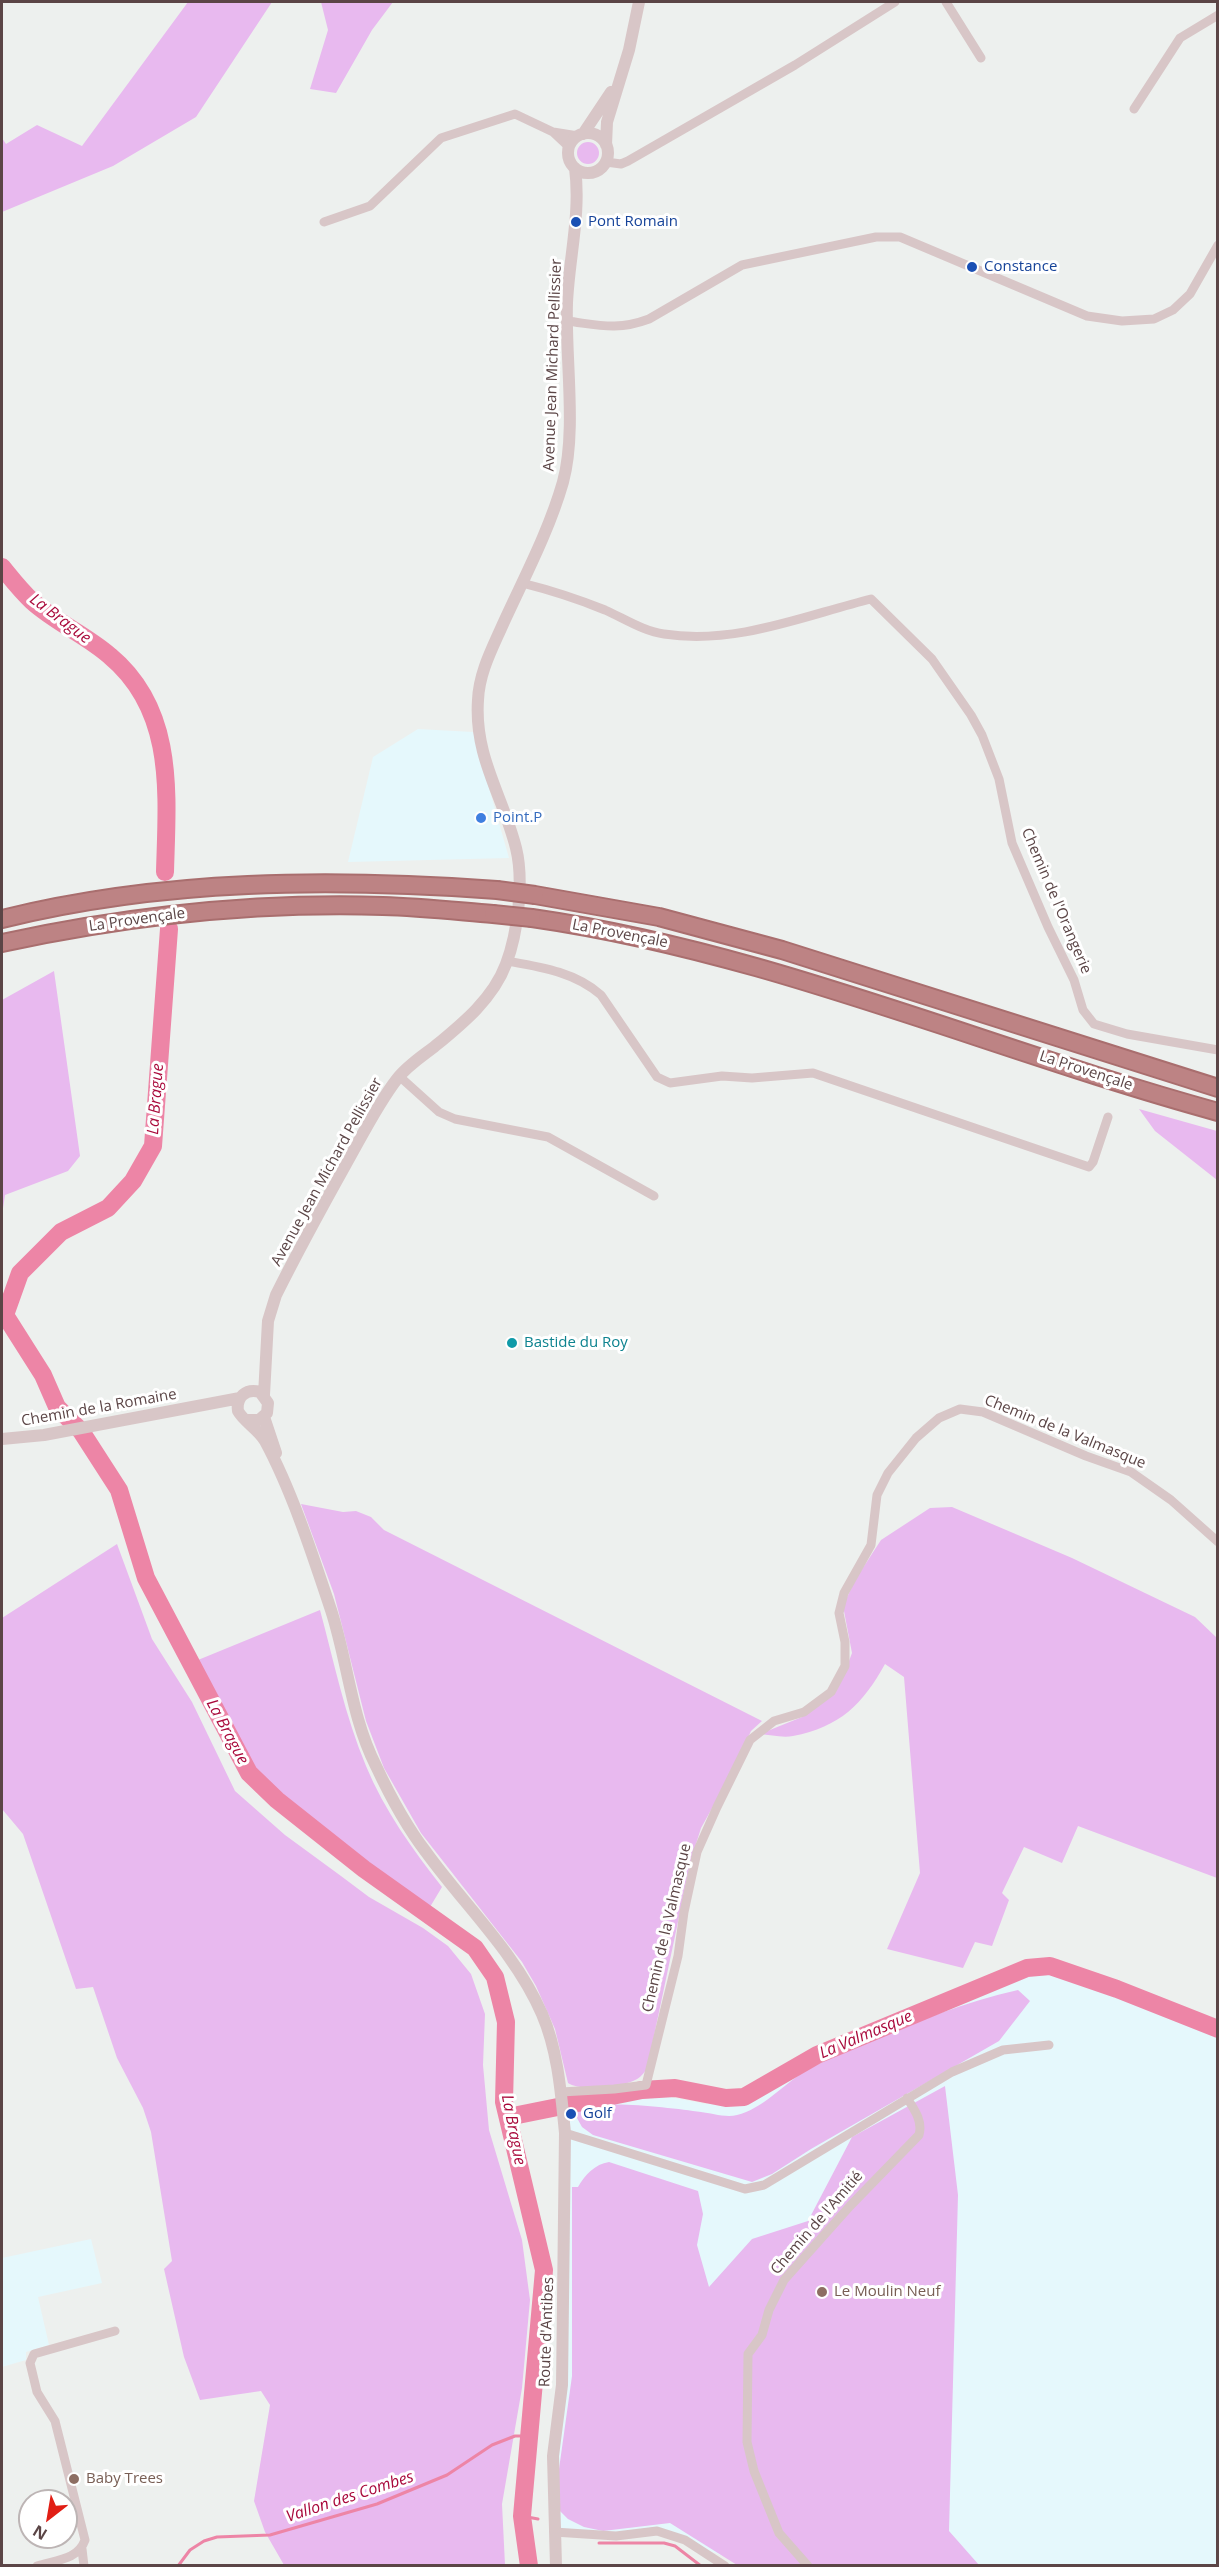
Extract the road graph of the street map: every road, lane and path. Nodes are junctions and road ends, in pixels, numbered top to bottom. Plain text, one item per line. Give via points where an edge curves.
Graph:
1 (639, 2) edge
2 (895, 2) edge
3 (946, 2) edge
4 (1218, 15) edge
5 (981, 58) dead end
6 (621, 76) junction
7 (1134, 109) dead end
8 (553, 132) junction
9 (581, 135) junction
10 (606, 145) junction
11 (569, 147) junction
12 (606, 162) junction
13 (575, 168) junction
14 (594, 172) junction
15 (578, 208) junction
16 (324, 222) dead end
17 (1218, 245) edge
18 (567, 321) junction
19 (522, 583) junction
20 (2, 919) edge
21 (2, 943) edge
22 (507, 961) junction
23 (1218, 1050) edge
24 (399, 1076) junction
25 (1218, 1088) edge
26 (1218, 1112) edge
27 (1108, 1117) dead end
28 (654, 1197) dead end
29 (266, 1356) junction
30 (251, 1390) junction
31 (264, 1395) junction
32 (240, 1398) junction
33 (202, 1405) junction
34 (264, 1417) junction
35 (244, 1418) junction
36 (2, 1439) edge
37 (282, 1476) junction
38 (1218, 1542) edge
39 (1049, 2045) dead end
40 (562, 2096) junction
41 (907, 2098) junction
42 (565, 2133) junction
43 (115, 2331) dead end
44 (554, 2532) junction
45 (82, 2549) junction
46 (37, 2565) edge
47 (84, 2565) edge
48 (556, 2565) edge
49 (725, 2565) edge
50 (808, 2565) edge

1 - 6 street
2 - 12 street via 628,161
3 - 5 street
4 - 7 street via 1180,38
6 - 9 street
6 - 10 street via 607,122
8 - 9 street
8 - 11 street
8 - 16 street via 515,114 441,138 370,206
9 - 10 street via 599,137
9 - 11 street
10 - 12 street
11 - 13 street
12 - 14 street
13 - 14 street
13 - 15 street, Avenue Jean Michard Pellissier
14 - 15 street, Avenue Jean Michard Pellissier
15 - 18 street, Avenue Jean Michard Pellissier
17 - 18 street via 1190,294 1173,310 1139,321 1087,316 900,237 876,237 742,265 633,325 617,328
18 - 19 street, Avenue Jean Michard Pellissier via 569,433 564,480
19 - 22 street, Avenue Jean Michard Pellissier via 490,654 478,699 482,754 509,825 520,871
19 - 23 street, Chemin de l'Orangerie via 662,634 713,636 765,630 802,616 871,599 932,659 982,735 999,779 1012,843 1074,980 1083,1010 1094,1024
20 - 25 highway, La Provençale, bridge via 92,901 198,888 311,882 436,886 535,895 658,917 772,947
21 - 26 highway, La Provençale, bridge via 202,911 373,906 532,918 624,933 739,961
22 - 24 street, Avenue Jean Michard Pellissier via 494,987 467,1019
22 - 27 street via 543,967 589,984 601,995 657,1077 670,1083 722,1076 813,1073 1089,1167
24 - 28 street via 439,1112 455,1119 548,1137
24 - 29 street, Avenue Jean Michard Pellissier via 276,1295 268,1321
29 - 30 street, Avenue Jean Michard Pellissier
29 - 31 street, Avenue Jean Michard Pellissier
30 - 31 street
30 - 32 street
31 - 34 street via 268,1408
32 - 33 street, Chemin de la Romaine
32 - 35 street via 238,1406
33 - 35 street, Chemin de la Romaine
33 - 36 street, Chemin de la Romaine via 44,1436
34 - 35 street
34 - 37 street
35 - 37 street via 264,1440
37 - 40 street via 331,1611 359,1723 374,1764 406,1824 517,1966 543,2015
38 - 40 street, Chemin de la Valmasque via 1171,1500 1131,1472 983,1412 960,1409 939,1418 904,1451 877,1495 871,1545 844,1593 839,1613 845,1666 831,1692 804,1712 774,1721 750,1740 697,1852 678,1956 646,2085
39 - 41 street via 1003,2050 952,2072
40 - 42 street, Route d'Antibes
41 - 42 street via 764,2185 745,2189
41 - 50 street, Chemin de l'Amitié via 921,2127 919,2135 784,2280 762,2336 748,2354 747,2442 761,2492 779,2533
42 - 44 street, Route d'Antibes via 562,2385 553,2456
43 - 45 street via 34,2354 30,2363 37,2392 55,2421 85,2540
44 - 48 street, Route d'Antibes
44 - 49 street via 616,2536 657,2531 685,2540
45 - 46 street via 76,2555
45 - 47 street

